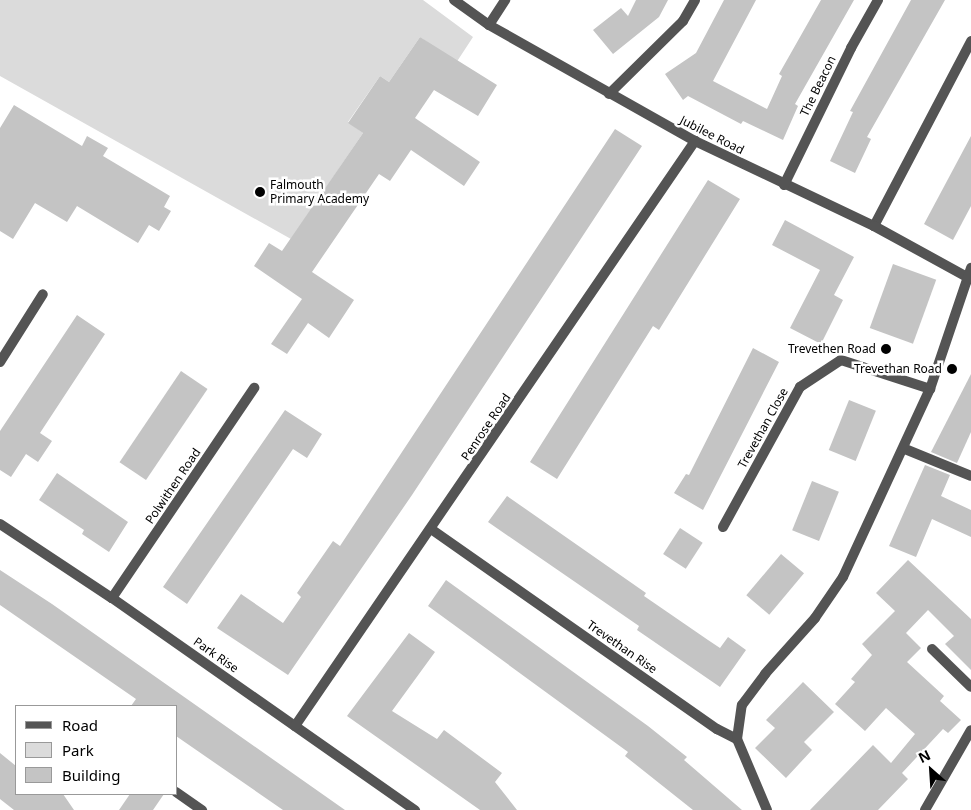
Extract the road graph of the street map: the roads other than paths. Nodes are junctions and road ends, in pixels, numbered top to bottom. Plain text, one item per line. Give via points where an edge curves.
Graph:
1 (454, 0) edge
2 (505, 0) edge
3 (695, 0) edge
4 (878, 0) edge
5 (489, 25) junction
6 (971, 41) edge
7 (609, 94) junction
8 (695, 141) junction
9 (784, 185) junction
10 (874, 226) junction
11 (970, 275) edge
12 (43, 294) dead end
13 (0, 362) edge
14 (254, 388) dead end
15 (930, 390) junction
16 (905, 449) junction
17 (971, 476) edge
18 (0, 524) edge
19 (723, 527) dead end
20 (432, 529) junction
21 (112, 598) junction
22 (932, 649) dead end
23 (971, 687) edge
24 (295, 726) junction
25 (971, 730) edge
26 (737, 739) junction
27 (178, 793) edge
28 (202, 810) edge
29 (415, 810) edge
30 (767, 810) edge
31 (925, 810) edge

1 - 5 street, Jubilee Road
2 - 5 street
3 - 7 street via 683,20
4 - 9 street, The Beacon
5 - 7 street, Jubilee Road
6 - 10 street
7 - 8 street, Jubilee Road
8 - 9 street, Jubilee Road
8 - 20 street, Penrose Road
9 - 10 street, Jubilee Road
10 - 11 street, Jubilee Road
11 - 15 street
12 - 13 street
14 - 21 street, Polwithen Road
15 - 16 street
15 - 19 street, Trevethan Close via 841,360 800,387
16 - 17 street
16 - 26 street via 843,577 815,618 742,705
18 - 21 street, Park Rise
20 - 24 street, Penrose Road
20 - 26 street, Trevethan Rise via 717,729
21 - 24 street, Park Rise
22 - 23 street
24 - 29 street, Park Rise
25 - 31 street
26 - 30 street
27 - 28 street

